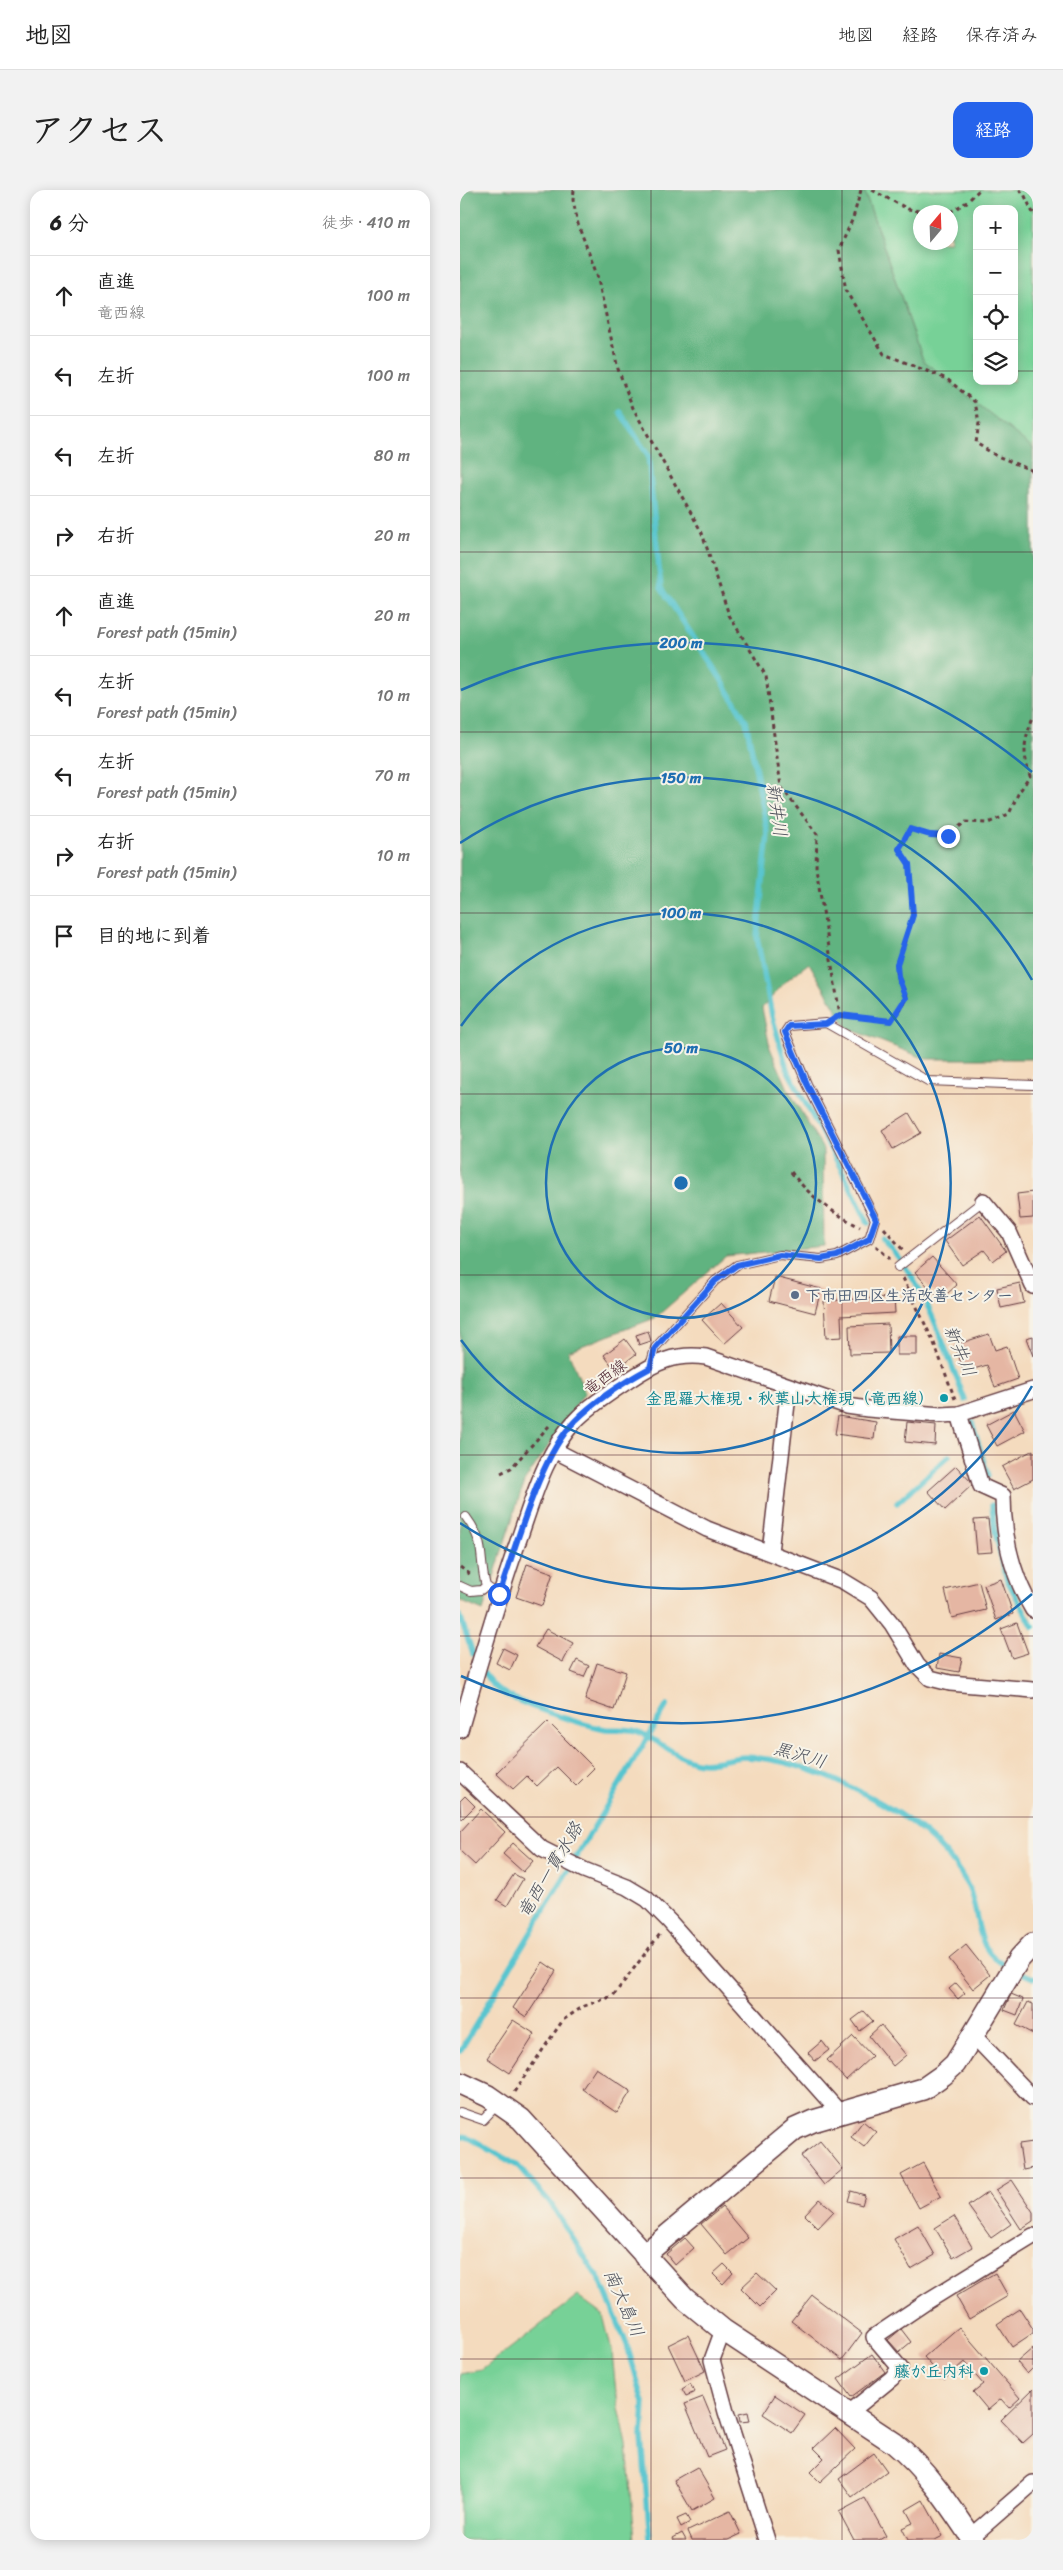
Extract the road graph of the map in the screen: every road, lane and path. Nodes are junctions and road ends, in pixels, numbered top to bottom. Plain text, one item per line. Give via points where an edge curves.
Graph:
1 (574, 190) edge
2 (861, 190) edge
3 (872, 190) edge
4 (979, 190) edge
5 (1019, 190) edge
6 (958, 207) edge
7 (913, 210) edge
8 (1033, 213) edge
9 (1033, 471) edge
10 (1033, 717) edge
11 (1031, 777) edge
12 (840, 1015) junction
13 (826, 1024) junction
14 (1033, 1085) edge
15 (791, 1172) dead end
16 (983, 1201) joint
17 (876, 1219) junction
18 (870, 1236) junction
19 (909, 1260) junction
20 (899, 1266) junction
21 (1033, 1286) edge
22 (650, 1368) junction
23 (788, 1386) junction
24 (1033, 1390) edge
25 (959, 1414) junction
26 (571, 1427) junction
27 (554, 1450) junction
28 (501, 1473) dead end
29 (466, 1517) dead end
30 (770, 1552) junction
31 (460, 1586) edge
32 (486, 1586) junction
33 (499, 1594) junction
34 (1033, 1610) edge
35 (1033, 1690) edge
36 (460, 1730) edge
37 (460, 1772) edge
38 (669, 1921) junction
39 (1026, 1951) edge
40 (973, 2035) junction
41 (460, 2083) edge
42 (1033, 2098) edge
43 (501, 2105) junction
44 (460, 2112) edge
45 (840, 2113) junction
46 (1033, 2236) edge
47 (644, 2254) junction
48 (723, 2330) junction
49 (849, 2413) junction
50 (1033, 2483) edge
51 (972, 2538) edge
52 (767, 2540) edge

1 - 12 path via 578,224 597,275 618,369 633,408 702,533 729,615 766,676 782,787 817,834 816,868
2 - 9 path via 839,250 846,292 884,354 948,379 975,402 979,423 976,443
3 - 7 path
4 - 6 path
5 - 8 path
10 - 11 path via 1024,739 1024,759
11 - 12 path via 1009,814 988,823 965,822 948,836 910,829 899,849 909,864 913,915 897,964 906,998 891,1021
12 - 13 path
13 - 14 lane via 928,1081
13 - 17 lane via 789,1026 785,1032 807,1084
15 - 18 path via 835,1215
16 - 19 lane
16 - 21 street via 1009,1232
17 - 18 lane
17 - 19 path
18 - 20 path
18 - 22 lane via 837,1256 821,1259 780,1255 737,1265 715,1281 655,1348
19 - 20 lane
20 - 25 path via 934,1343
22 - 23 street, 竜西線 via 674,1357 706,1357
22 - 26 street, 竜西線 via 618,1387
23 - 25 street, 竜西線 via 847,1406
23 - 30 street
24 - 25 street, 竜西線
25 - 34 street via 981,1486 1003,1496 1003,1522 1011,1560
26 - 27 street, 竜西線
26 - 28 path via 556,1422 545,1428 510,1468
27 - 30 street via 707,1529
27 - 33 street, 竜西線 via 542,1474
29 - 32 lane via 480,1541
30 - 35 street via 843,1581 871,1598 930,1678 950,1683
31 - 32 lane via 481,1590
32 - 33 lane
33 - 36 street, 竜西線
37 - 38 street via 542,1849 627,1887 647,1899
38 - 43 path via 613,1996 584,2006 563,2020
38 - 45 street
39 - 40 street via 1006,1978
40 - 42 street
40 - 45 street via 955,2064 923,2089
41 - 43 street
43 - 44 lane via 483,2120
43 - 47 street via 521,2119 558,2157
45 - 47 street via 795,2129 778,2141
46 - 49 street via 874,2337 900,2368
47 - 48 street via 686,2299
48 - 49 street
48 - 52 street via 712,2360
49 - 51 street via 914,2459
50 - 51 street

